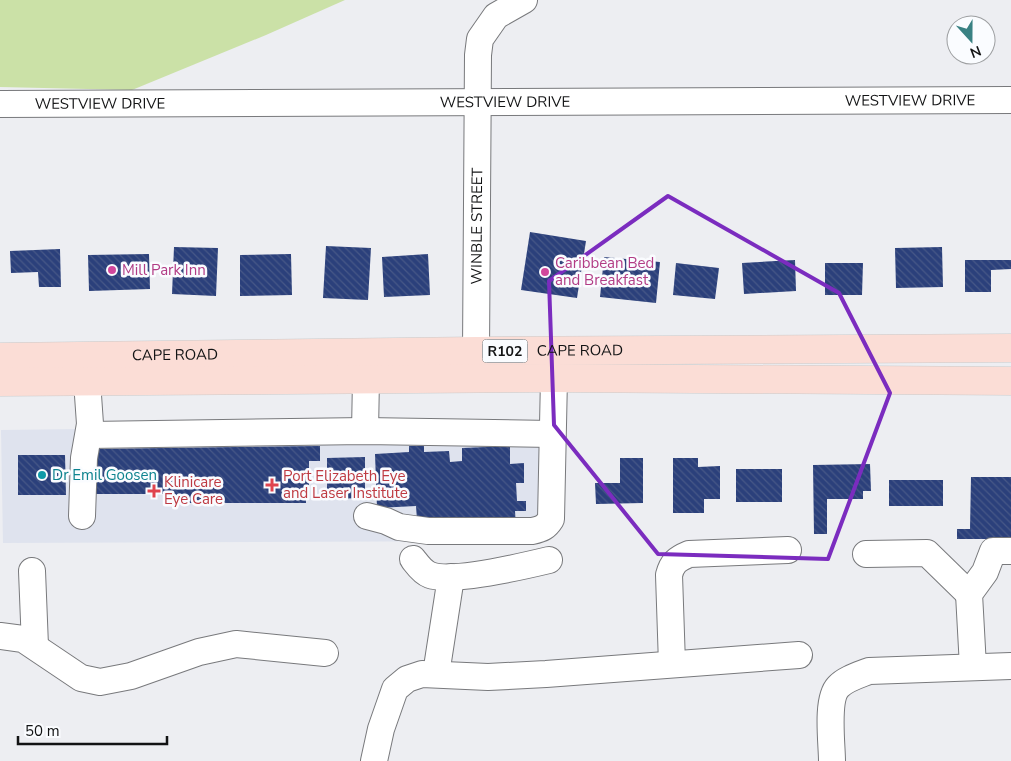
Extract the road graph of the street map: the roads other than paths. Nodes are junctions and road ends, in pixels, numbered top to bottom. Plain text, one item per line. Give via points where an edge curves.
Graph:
1 (524, 0) edge
2 (1011, 100) edge
3 (478, 101) junction
4 (0, 104) edge
5 (1011, 348) edge
6 (476, 351) junction
7 (0, 357) edge
8 (554, 378) junction
9 (366, 379) junction
10 (87, 381) junction
11 (1011, 381) edge
12 (0, 382) edge
13 (365, 431) junction
14 (552, 434) junction
15 (89, 435) junction
16 (82, 516) dead end
17 (367, 516) dead end
18 (788, 550) dead end
19 (1011, 551) edge
20 (866, 554) dead end
21 (413, 559) dead end
22 (549, 560) dead end
23 (32, 571) dead end
24 (452, 577) junction
25 (969, 594) junction
26 (0, 636) edge
27 (35, 646) junction
28 (325, 653) dead end
29 (799, 655) dead end
30 (672, 664) junction
31 (1011, 666) edge
32 (973, 667) junction
33 (436, 674) junction
34 (374, 761) edge
35 (832, 761) edge

1 - 3 street, WINBLE STREET via 496,16 480,39
2 - 3 street, WESTVIEW DRIVE
3 - 4 street, WESTVIEW DRIVE
3 - 6 street, WINBLE STREET
5 - 6 main road, CAPE ROAD / R102
6 - 7 main road, CAPE ROAD / R102
8 - 9 main road, CAPE ROAD / R102
8 - 11 main road, CAPE ROAD / R102
8 - 14 street
9 - 10 main road, CAPE ROAD / R102
9 - 13 street
10 - 12 main road, CAPE ROAD / R102
10 - 15 street
13 - 14 street
13 - 15 street
14 - 17 street via 551,519 541,530 428,532
15 - 16 street via 84,458
18 - 30 street via 689,554 677,559 668,575
19 - 25 street via 994,551 985,572
20 - 25 street via 927,552
21 - 24 street via 430,575
22 - 24 street
23 - 27 street
24 - 33 street
25 - 32 street
26 - 27 street via 23,639
27 - 28 street via 81,678 100,682 132,676 199,652 236,644
29 - 30 street
30 - 33 street via 488,677
31 - 32 street
32 - 35 street via 869,671 850,678 838,687 831,699
33 - 34 street via 407,679 395,689

